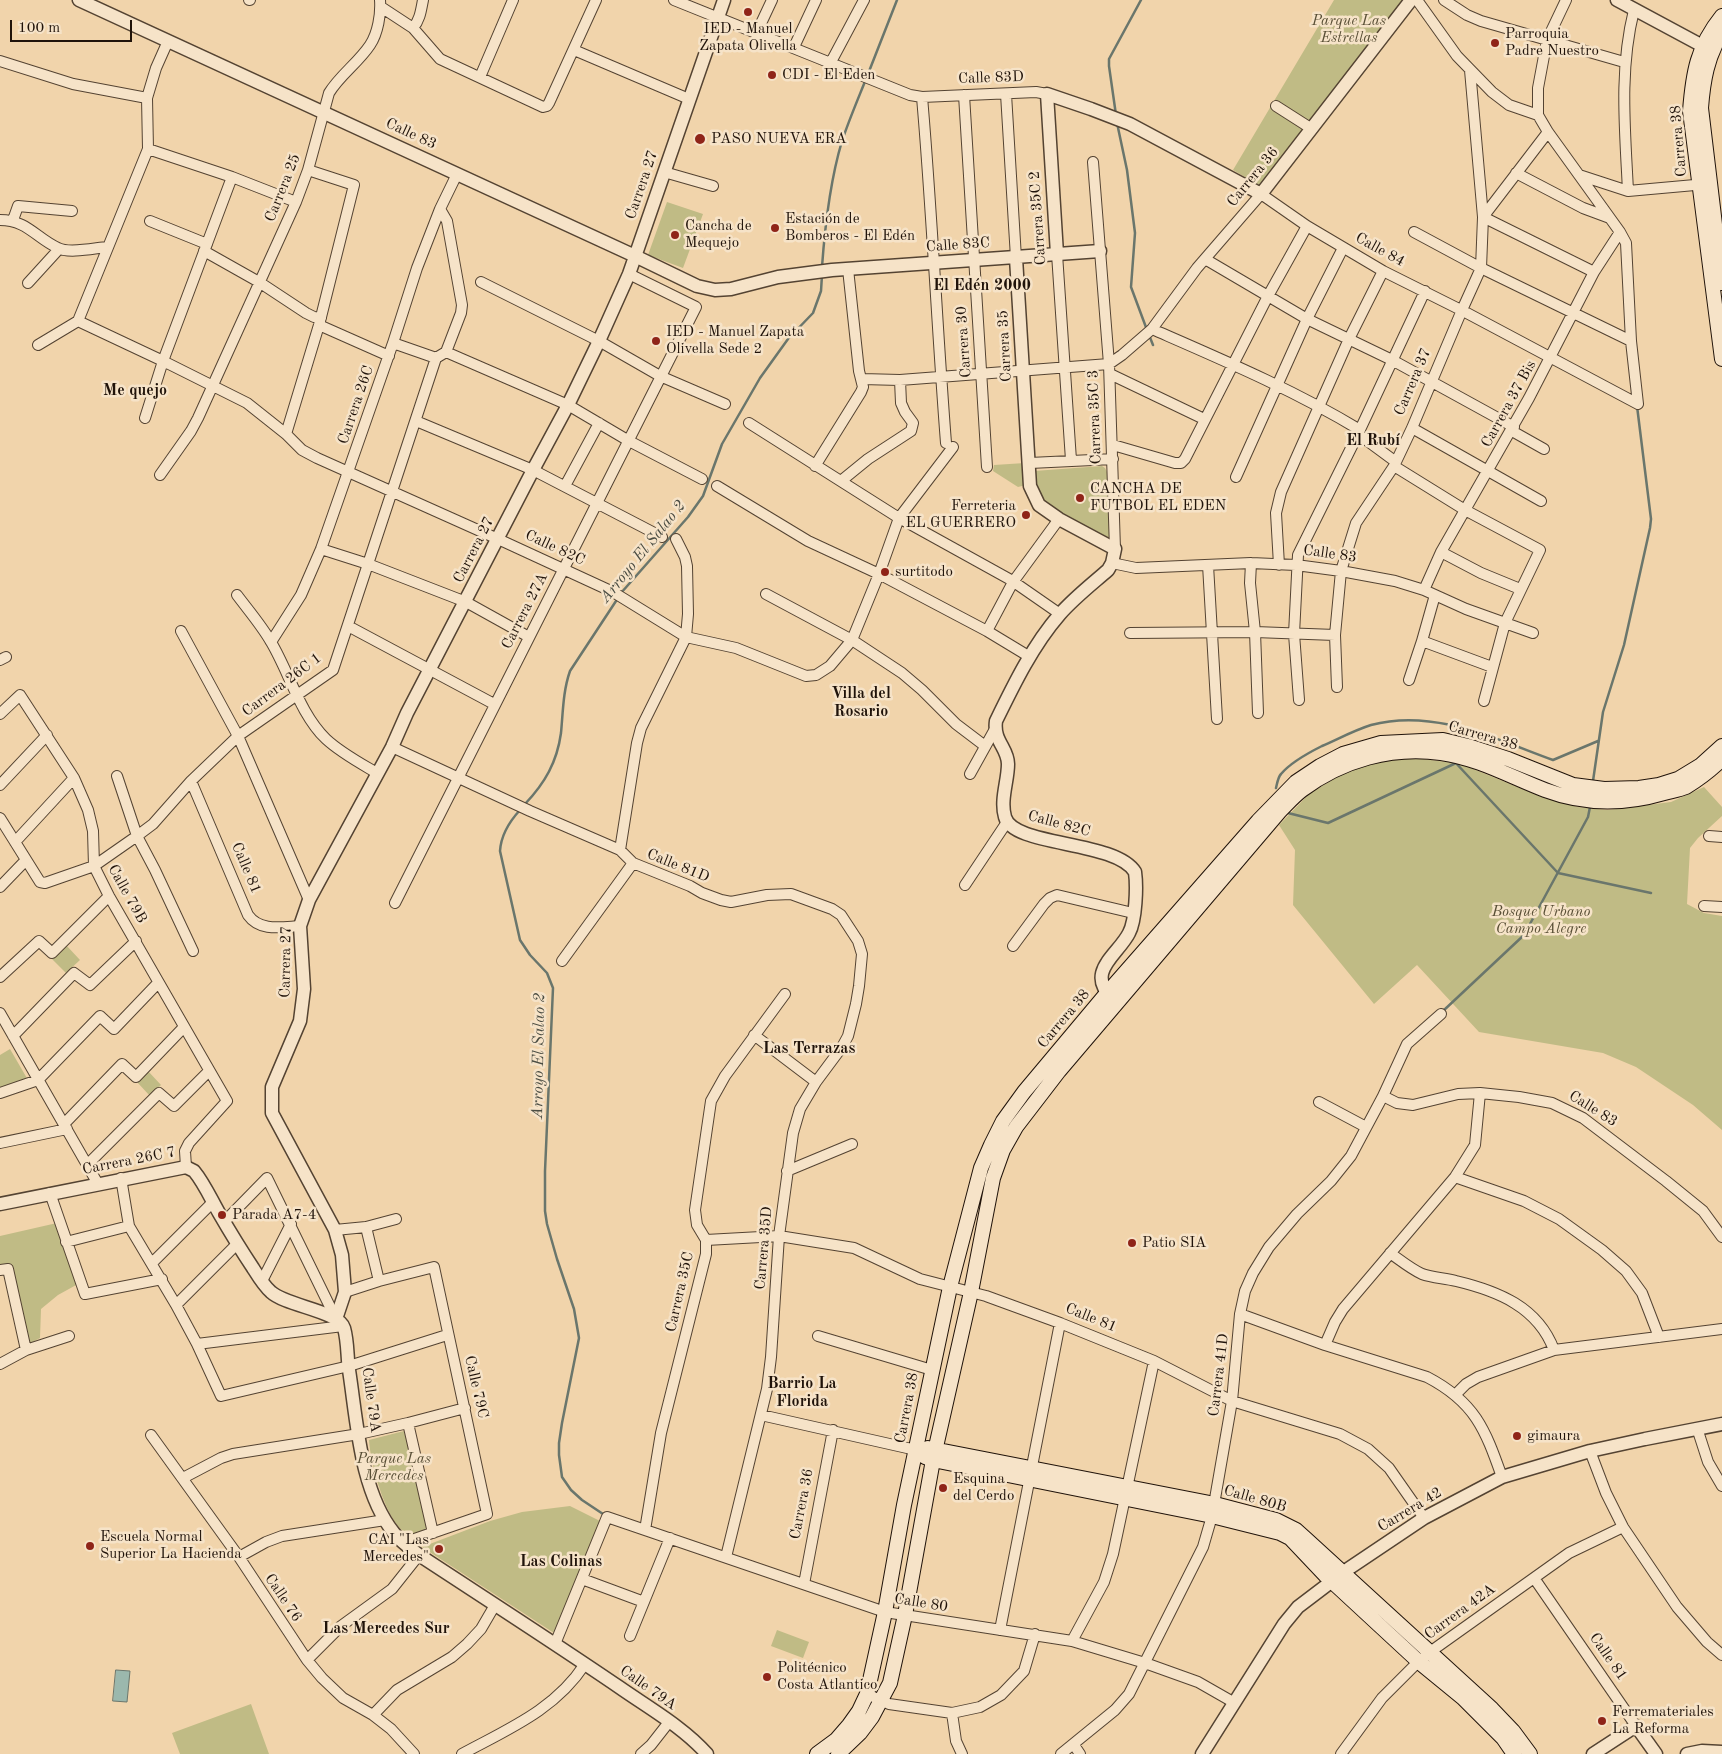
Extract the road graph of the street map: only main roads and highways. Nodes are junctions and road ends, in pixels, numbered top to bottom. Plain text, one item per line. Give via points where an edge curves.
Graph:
1 (1722, 16) edge
2 (1722, 33) edge
3 (1707, 48) junction
4 (1704, 185) junction
5 (1722, 283) edge
6 (1722, 359) edge
7 (1722, 746) edge
8 (1722, 759) edge
9 (916, 1450) junction
10 (934, 1455) junction
11 (1337, 1577) junction
12 (817, 1754) edge
13 (838, 1754) edge
14 (1514, 1754) edge
15 (1530, 1754) edge

1 - 3 main road, Carrera 38
2 - 3 main road, Carrera 38
3 - 4 main road, Carrera 38 via 1692,82 1690,111
4 - 5 main road, Carrera 38
4 - 6 main road, Carrera 38
7 - 9 main road, Carrera 38 via 1701,765 1678,779 1659,786 1639,788 1604,789 1573,785 1508,759 1443,740 1381,743 1343,754 1296,782 1107,993 1003,1121 981,1168 950,1287
8 - 10 main road, Carrera 38 via 1684,788 1640,800 1618,802 1567,797 1470,760 1409,750 1381,753 1348,764 1302,791 1280,811 1059,1071 1016,1127 1003,1150 993,1178
9 - 10 main road, Calle 80B via 929,1448
9 - 12 main road, Carrera 38 via 867,1694 849,1726
10 - 11 main road, Calle 80B via 1276,1520 1306,1539
10 - 13 main road, Carrera 38 via 890,1683 872,1718
11 - 14 main road, Calle 80B via 1419,1662 1484,1718
11 - 15 main road, Calle 80B via 1430,1652 1492,1709

